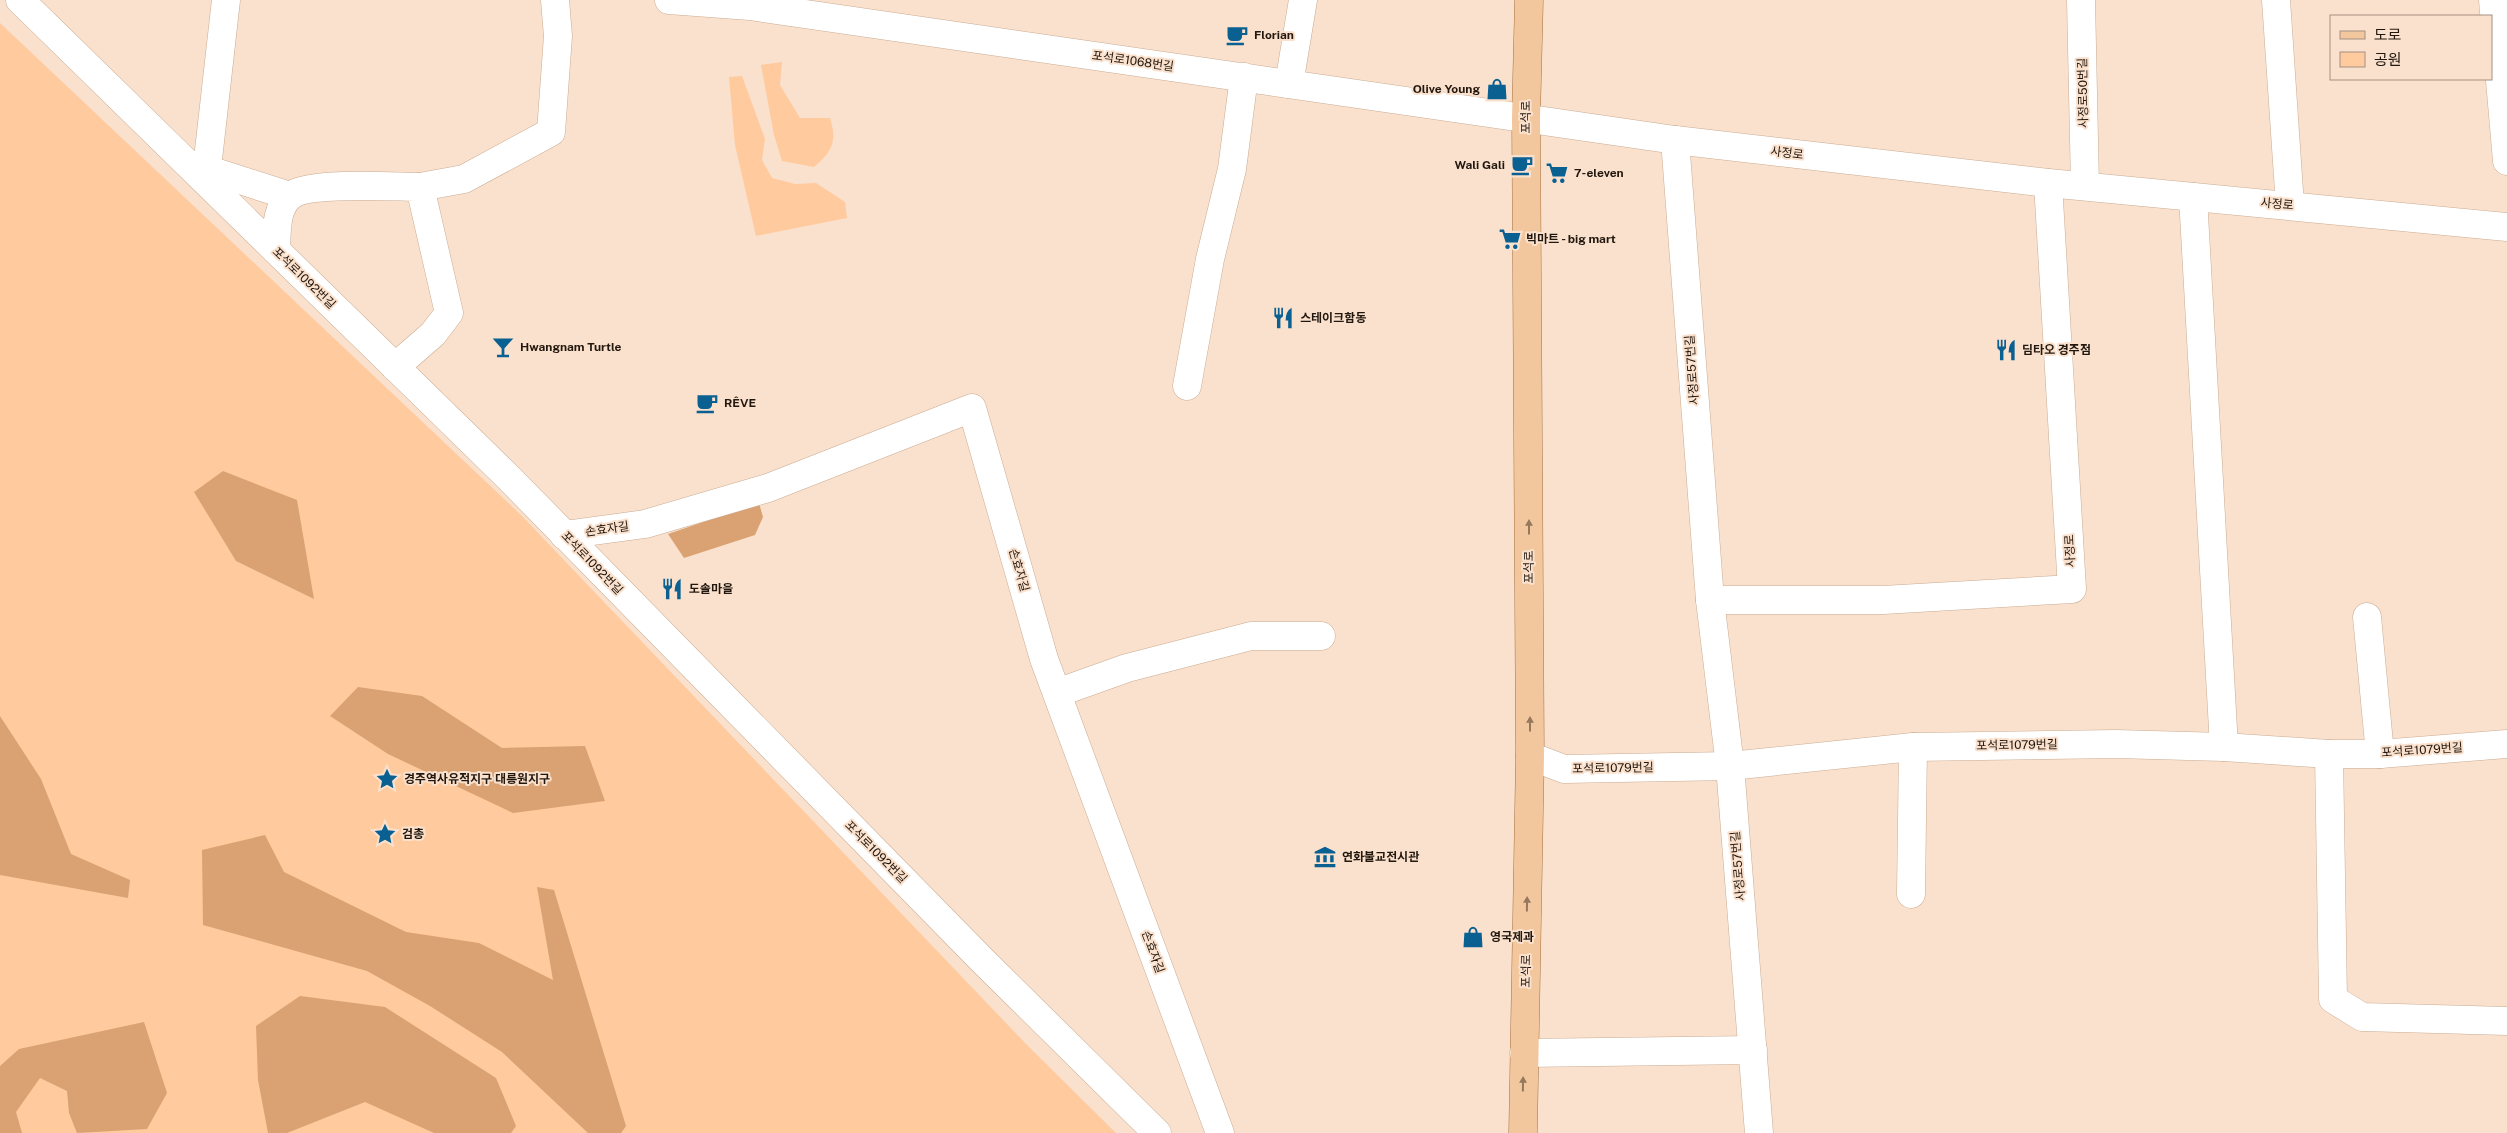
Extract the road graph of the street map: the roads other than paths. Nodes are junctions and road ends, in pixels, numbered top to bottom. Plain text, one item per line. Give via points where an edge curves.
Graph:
1 (20, 0) edge
2 (226, 0) edge
3 (556, 0) edge
4 (669, 0) edge
5 (1303, 0) edge
6 (1529, 0) edge
7 (2081, 0) edge
8 (2276, 0) edge
9 (2493, 0) edge
10 (741, 2) edge
11 (1244, 77) junction
12 (1289, 84) junction
13 (1526, 118) junction
14 (1675, 140) junction
15 (2507, 161) edge
16 (196, 165) junction
17 (2048, 183) junction
18 (2085, 186) junction
19 (420, 187) junction
20 (290, 196) junction
21 (2193, 197) junction
22 (2290, 206) junction
23 (2507, 227) edge
24 (276, 250) junction
25 (395, 367) junction
26 (1188, 386) dead end
27 (564, 535) junction
28 (1710, 600) junction
29 (2367, 617) dead end
30 (1321, 636) dead end
31 (1057, 693) junction
32 (2507, 744) edge
33 (1913, 747) junction
34 (2224, 747) junction
35 (2329, 754) junction
36 (2380, 754) junction
37 (1530, 756) junction
38 (1730, 766) junction
39 (1911, 894) dead end
40 (2507, 1022) edge
41 (1753, 1050) junction
42 (1524, 1054) junction
43 (1157, 1133) edge
44 (1220, 1133) edge
45 (1523, 1133) edge
46 (1760, 1133) edge

1 - 16 street, 포석로1092번길
2 - 16 street
3 - 19 street via 558,36 551,132 464,179
4 - 10 street, 포석로1068번길
5 - 12 street
6 - 13 main road, 포석로
7 - 18 street, 사정로50번길
8 - 22 street
9 - 15 street
10 - 11 street, 포석로1068번길
11 - 12 street, 포석로1068번길
11 - 26 street via 1232,169 1210,259
12 - 13 street, 포석로1068번길
13 - 14 street, 사정로
37 -> 13 main road, 포석로
14 - 17 street, 사정로
14 - 28 street, 사정로57번길
16 - 20 street
16 - 24 street, 포석로1092번길
17 - 18 street, 사정로
17 - 28 street, 사정로 via 2072,589 1883,600
18 - 21 street, 사정로
19 - 20 street via 340,187 304,190
19 - 25 street via 449,313 433,334
20 - 24 street via 277,219
21 - 22 street, 사정로
21 - 34 street
22 - 23 street, 사정로
24 - 25 street, 포석로1092번길
25 - 27 street, 포석로1092번길
27 - 31 street, 손효자길 via 645,524 768,488 972,408 1044,659
27 - 43 street, 포석로1092번길
28 - 38 street, 사정로57번길
29 - 36 street
30 - 31 street via 1251,636 1127,668
31 - 44 street, 손효자길
32 - 36 street, 포석로1079번길
33 - 34 street, 포석로1079번길 via 2116,744
33 - 38 street, 포석로1079번길
33 - 39 street
34 - 35 street, 포석로1079번길
35 - 36 street, 포석로1079번길
35 - 40 street via 2333,999 2362,1017
37 - 38 street, 포석로1079번길 via 1564,769
42 -> 37 main road, 포석로
38 - 41 street, 사정로57번길
41 - 42 street
41 - 46 street, 사정로57번길
45 -> 42 main road, 포석로

